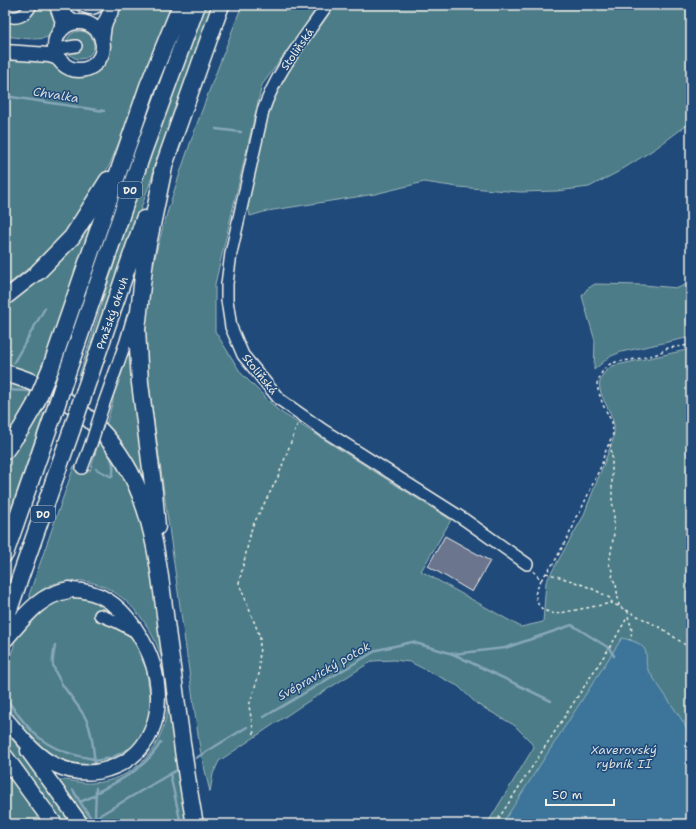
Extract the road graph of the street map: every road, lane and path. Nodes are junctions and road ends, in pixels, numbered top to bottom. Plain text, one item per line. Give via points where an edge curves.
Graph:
1 (25, 5) edge
2 (31, 5) edge
3 (55, 5) edge
4 (62, 5) edge
5 (81, 5) edge
6 (99, 5) edge
7 (106, 5) edge
8 (114, 5) edge
9 (181, 5) edge
10 (197, 5) edge
11 (221, 5) edge
12 (327, 5) edge
13 (5, 8) edge
14 (5, 15) edge
15 (81, 22) junction
16 (57, 40) junction
17 (102, 41) junction
18 (5, 43) edge
19 (76, 46) dead end
20 (5, 52) edge
21 (62, 62) junction
22 (125, 152) junction
23 (165, 162) junction
24 (38, 272) joint
25 (142, 284) junction
26 (5, 298) edge
27 (691, 345) edge
28 (5, 372) edge
29 (301, 414) junction
30 (610, 444) junction
31 (5, 451) edge
32 (82, 468) dead end
33 (5, 554) edge
34 (527, 564) joint
35 (546, 573) junction
36 (541, 580) junction
37 (69, 590) joint
38 (163, 603) junction
39 (612, 603) junction
40 (619, 606) junction
41 (628, 610) junction
42 (100, 616) dead end
43 (627, 618) junction
44 (5, 621) edge
45 (138, 634) junction
46 (5, 639) edge
47 (630, 640) dead end
48 (691, 649) edge
49 (5, 718) edge
50 (254, 734) dead end
51 (5, 757) edge
52 (52, 824) edge
53 (81, 824) edge
54 (195, 824) edge
55 (495, 824) edge

1 - 13 lane via 16,12
2 - 14 lane via 21,16 13,18
3 - 16 lane via 61,21
4 - 15 lane via 67,16
5 - 6 lane via 91,9
7 - 15 main road via 95,18
8 - 17 main road via 104,24
9 - 22 highway via 148,86
10 - 33 highway, Pražský okruh / D0, bridge via 146,144
11 - 23 highway, Pražský okruh / D0
12 - 29 lane, Stoliňská via 279,75 267,98 233,246 227,284 231,327 243,355 280,398
15 - 16 main road via 66,26
15 - 17 main road via 98,30
16 - 18 main road via 39,46
16 - 19 lane
16 - 21 main road via 58,55
17 - 21 main road via 101,55 90,67 76,69
20 - 21 main road via 56,57
22 - 24 highway via 72,237
22 - 31 highway, bridge via 51,367 35,404
23 - 25 highway
23 - 44 highway, Pražský okruh / D0, bridge
24 - 26 main road
25 - 32 lane, bridge via 126,341
25 - 38 highway via 137,329 140,383 154,492
27 - 30 path via 668,348 656,354 616,362 603,370 598,390 612,422 613,434
28 - 38 highway via 33,382 72,404 96,425 117,451 135,482 147,518
29 - 34 lane, Stoliňská via 465,520
29 - 50 path via 278,477 252,527 239,583 260,637 259,674 249,706
30 - 35 path via 574,525
30 - 40 path via 614,533 609,564 616,584
34 - 36 path
35 - 36 path
35 - 39 path via 603,593
36 - 39 path via 535,594 538,604 543,610 555,614
37 - 45 main road via 92,593 107,600 122,611
37 - 46 highway via 53,594 39,602
38 - 54 highway
39 - 40 path
40 - 41 path
41 - 43 path
41 - 48 path
42 - 45 lane
43 - 47 path via 632,626
43 - 55 path
45 - 49 main road via 153,665 158,703 150,735 142,747 127,760 112,768 96,772 64,769 42,757
49 - 53 main road
51 - 52 highway

